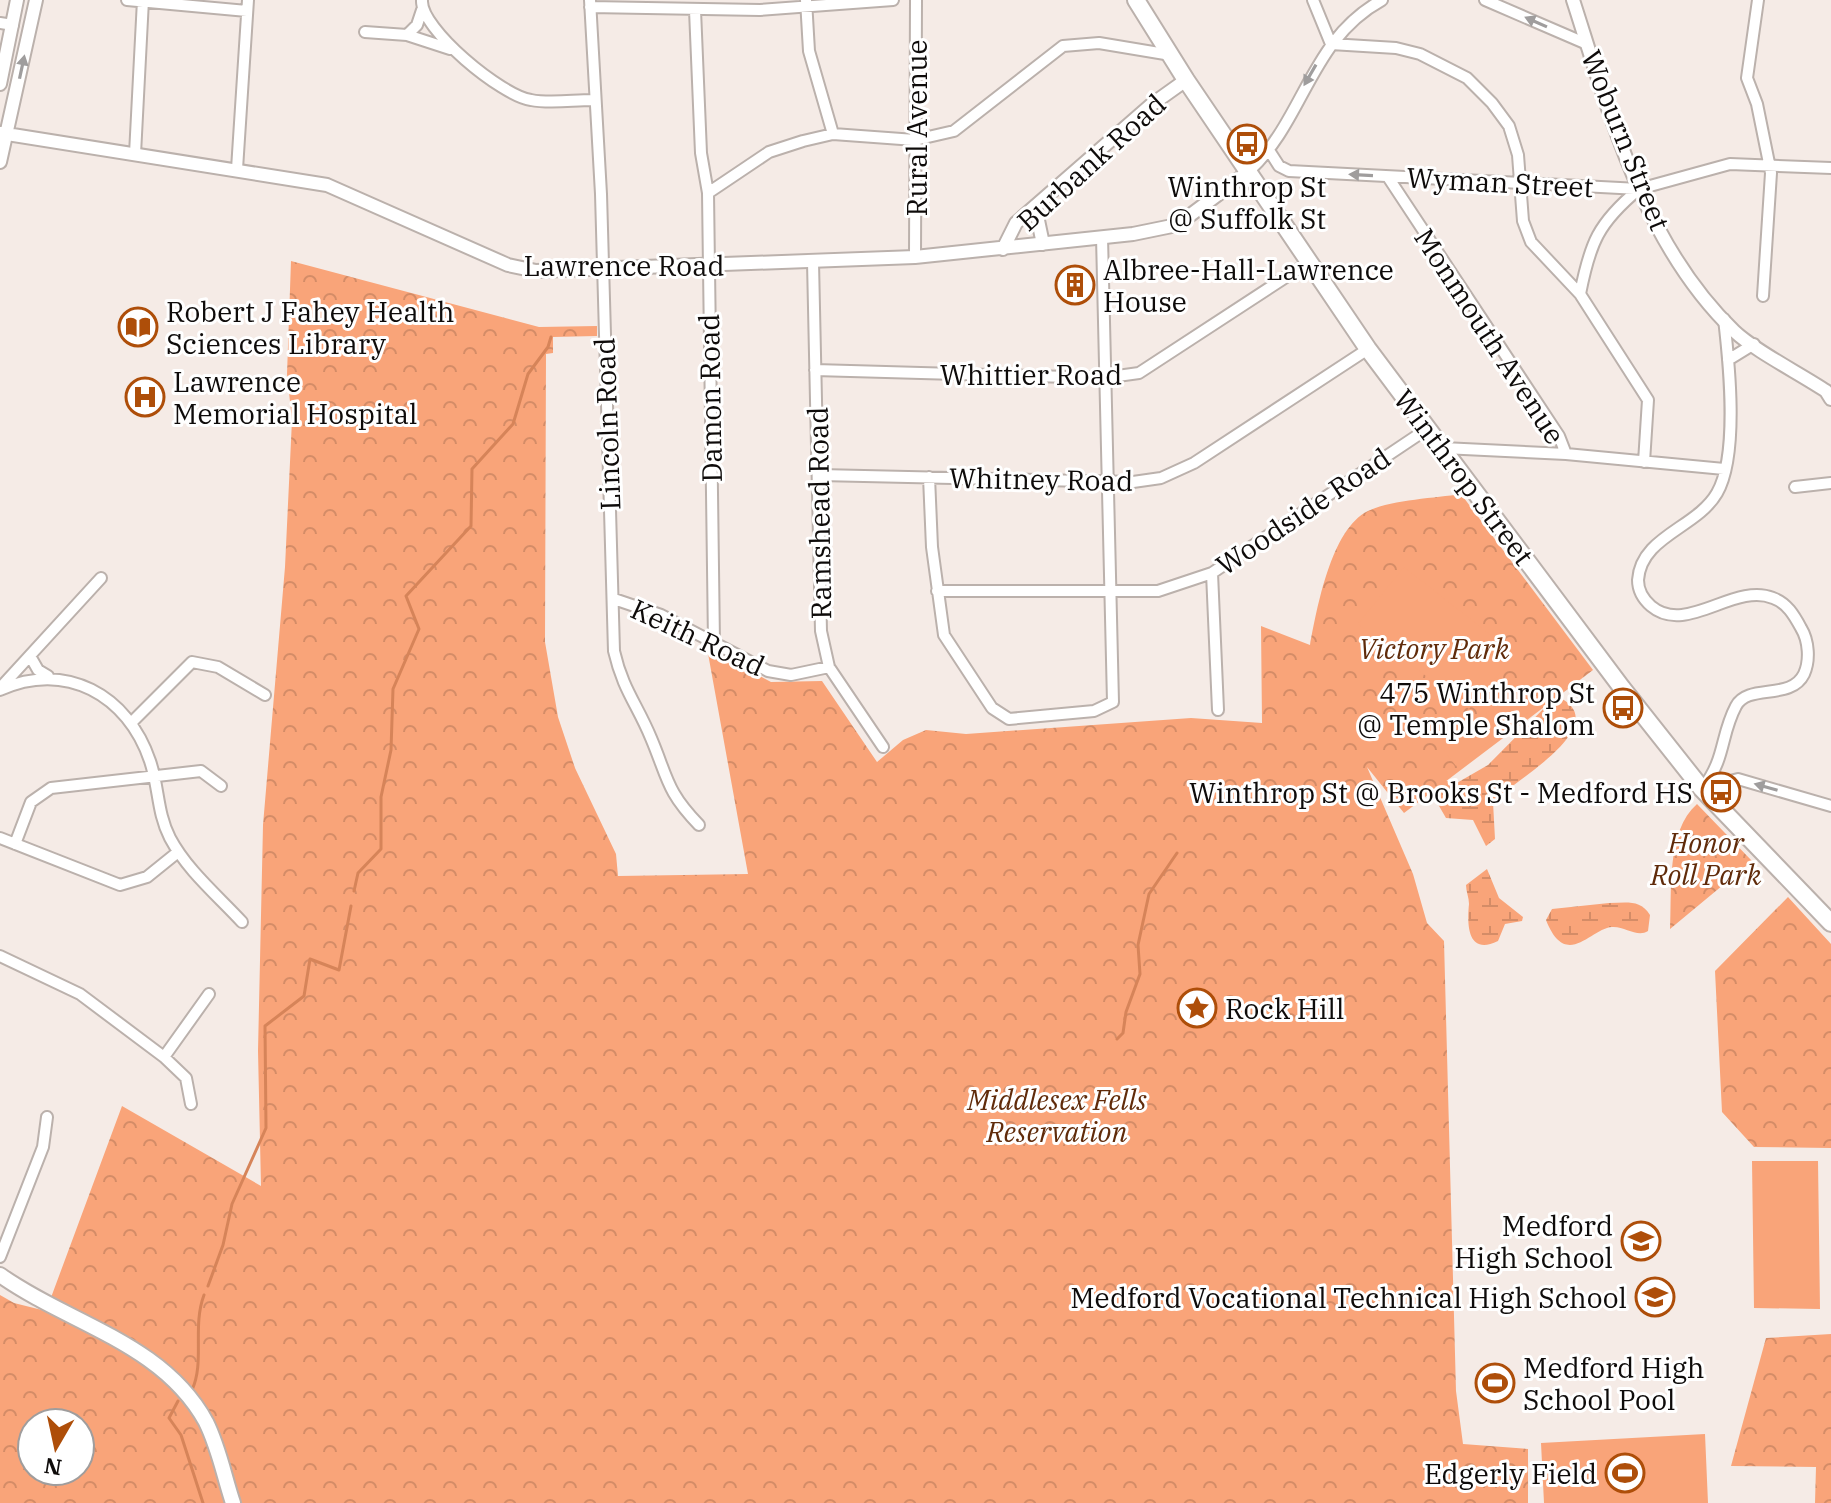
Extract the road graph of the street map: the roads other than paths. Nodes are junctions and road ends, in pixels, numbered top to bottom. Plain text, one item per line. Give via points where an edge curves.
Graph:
1 (17, 0) edge
2 (36, 0) edge
3 (127, 0) edge
4 (893, 0) edge
5 (916, 0) edge
6 (1136, 0) edge
7 (1313, 0) edge
8 (1382, 0) edge
9 (1485, 0) edge
10 (1573, 0) edge
11 (1758, 0) edge
12 (143, 2) edge
13 (590, 4) edge
14 (807, 4) edge
15 (422, 5) edge
16 (248, 6) edge
17 (695, 10) junction
18 (6, 24) edge
19 (365, 32) dead end
20 (407, 35) junction
21 (1331, 44) junction
22 (1587, 44) junction
23 (451, 50) junction
24 (1171, 55) junction
25 (1186, 80) junction
26 (0, 84) edge
27 (592, 100) junction
28 (4, 134) edge
29 (833, 134) junction
30 (915, 140) junction
31 (1270, 152) junction
32 (135, 154) junction
33 (0, 162) edge
34 (1768, 163) junction
35 (1831, 168) edge
36 (237, 169) junction
37 (1248, 172) junction
38 (1388, 177) junction
39 (1521, 183) junction
40 (1639, 189) junction
41 (708, 193) junction
42 (1035, 206) junction
43 (1102, 237) junction
44 (1043, 244) junction
45 (1003, 249) junction
46 (915, 257) junction
47 (813, 262) junction
48 (1309, 262) junction
49 (708, 266) junction
50 (603, 270) junction
51 (1580, 294) junction
52 (1763, 296) dead end
53 (1724, 319) junction
54 (1754, 344) junction
55 (1368, 349) junction
56 (1728, 360) junction
57 (815, 370) junction
58 (1103, 378) junction
59 (1829, 392) edge
60 (1427, 429) junction
61 (1441, 448) junction
62 (1566, 454) junction
63 (1644, 462) junction
64 (1724, 469) junction
65 (820, 475) junction
66 (929, 477) junction
67 (1106, 481) junction
68 (1831, 483) edge
69 (1795, 487) dead end
70 (1212, 573) junction
71 (101, 578) dead end
72 (937, 591) junction
73 (1112, 593) junction
74 (614, 599) junction
75 (714, 643) junction
76 (30, 656) junction
77 (829, 667) junction
78 (48, 676) junction
79 (0, 689) edge
80 (265, 695) dead end
81 (1218, 710) dead end
82 (131, 723) junction
83 (883, 747) dead end
84 (154, 776) junction
85 (221, 786) dead end
86 (1702, 789) junction
87 (1831, 806) edge
88 (699, 825) dead end
89 (0, 838) edge
90 (15, 844) junction
91 (178, 852) junction
92 (242, 922) dead end
93 (1831, 923) edge
94 (0, 956) edge
95 (209, 994) dead end
96 (164, 1057) junction
97 (191, 1104) dead end
98 (47, 1117) dead end
99 (0, 1257) edge
100 (0, 1275) edge
101 (233, 1503) edge

1 - 18 street
28 -> 2 street
3 - 12 street
4 - 14 street
5 - 30 street, Rural Avenue
6 - 24 main road, Winthrop Street
7 - 21 street
8 - 21 street via 1353,19
22 -> 9 street
10 - 22 street, Woburn Street
11 - 34 street via 1747,78
12 - 16 street
12 - 32 street
13 - 17 street
13 - 27 street, Lincoln Road
14 - 17 street
14 - 29 street via 809,51
15 - 20 street via 417,25
15 - 23 street
16 - 36 street
17 - 41 street, Damon Road via 701,153
18 - 26 street
19 - 20 street
20 - 23 street
21 -> 31 street
21 - 39 street via 1396,48 1467,78 1509,126
22 - 40 street, Woburn Street
23 - 27 street via 530,100
24 - 25 main road, Winthrop Street
24 - 30 street via 1099,43 1063,46 954,131
25 - 37 main road, Winthrop Street
25 - 42 street, Burbank Road
27 - 50 street, Lincoln Road
28 - 32 street, Lawrence Road
28 - 33 street
29 - 30 street
29 - 41 street via 769,152
30 - 46 street, Rural Avenue
31 - 37 street
38 -> 31 street, Wyman Street via 1289,171
32 - 36 street, Lawrence Road
34 - 35 street, Wyman Street
34 - 40 street, Wyman Street via 1730,164
34 - 52 street
36 - 50 street, Lawrence Road via 327,185 508,265 536,271
37 - 43 street, Lawrence Road via 1177,225
37 - 48 main road, Winthrop Street
38 - 39 street, Wyman Street
38 - 62 street, Monmouth Avenue
39 - 40 street, Wyman Street
39 - 51 street via 1523,221 1531,242
40 - 51 street via 1614,210 1589,249
40 - 53 street, Woburn Street via 1689,280
41 - 49 street, Damon Road
42 - 44 street
42 - 45 street, Burbank Road via 1016,223
43 - 44 street, Lawrence Road
43 - 58 street
44 - 45 street, Lawrence Road
45 - 46 street, Lawrence Road
46 - 47 street, Lawrence Road
47 - 49 street, Lawrence Road
47 - 57 street, Ramshead Road
48 - 55 main road, Winthrop Street
48 - 58 street, Whittier Road via 1139,373
49 - 50 street, Lawrence Road
49 - 75 street, Damon Road
50 - 74 street, Lincoln Road
51 - 63 street via 1648,400
53 - 54 street, Woburn Street
53 - 56 street
54 - 56 street
54 - 59 street, Woburn Street
55 - 60 main road, Winthrop Street
55 - 67 street, Whitney Road via 1194,463 1161,478
56 - 64 street via 1730,432
57 - 58 street, Whittier Road
57 - 65 street, Ramshead Road
58 - 67 street
60 - 61 main road, Winthrop Street
60 - 70 street, Woodside Road
61 - 62 street
61 - 86 main road, Winthrop Street
62 - 63 street
63 - 64 street
64 - 86 street via 1718,492 1706,507 1647,553 1638,584 1644,600 1657,612 1682,615 1755,595 1772,597 1791,609 1805,634 1808,662 1803,678 1785,689 1747,694 1737,704 1719,764
65 - 66 street, Whitney Road
65 - 77 street, Ramshead Road via 821,631
66 - 67 street, Whitney Road
66 - 72 street
67 - 73 street
68 - 69 street
70 - 73 street, Woodside Road via 1158,591
70 - 81 street
71 - 76 street
72 - 73 street, Woodside Road
72 - 73 street via 944,635 992,708 1009,719 1094,711 1113,702
74 - 75 street, Keith Road via 661,615
74 - 88 street, Lincoln Road via 614,651 621,684 651,738 663,777
75 - 77 street, Keith Road via 768,671 791,675
76 - 78 street
76 - 79 street
77 - 83 street, Ramshead Road
78 - 79 street
78 - 82 street via 83,685
80 - 82 street via 218,667 192,662
82 - 84 street
84 - 85 street via 201,771
84 - 90 street via 44,790 31,802
84 - 91 street via 159,811
87 -> 86 street via 1738,779
86 - 93 main road, Winthrop Street
89 - 90 street
90 - 91 street via 120,885 143,880
91 - 92 street
94 - 96 street via 80,994
95 - 96 street
96 - 97 street via 186,1078
98 - 99 street via 43,1147
100 - 101 main road via 130,1347 171,1377 211,1432

